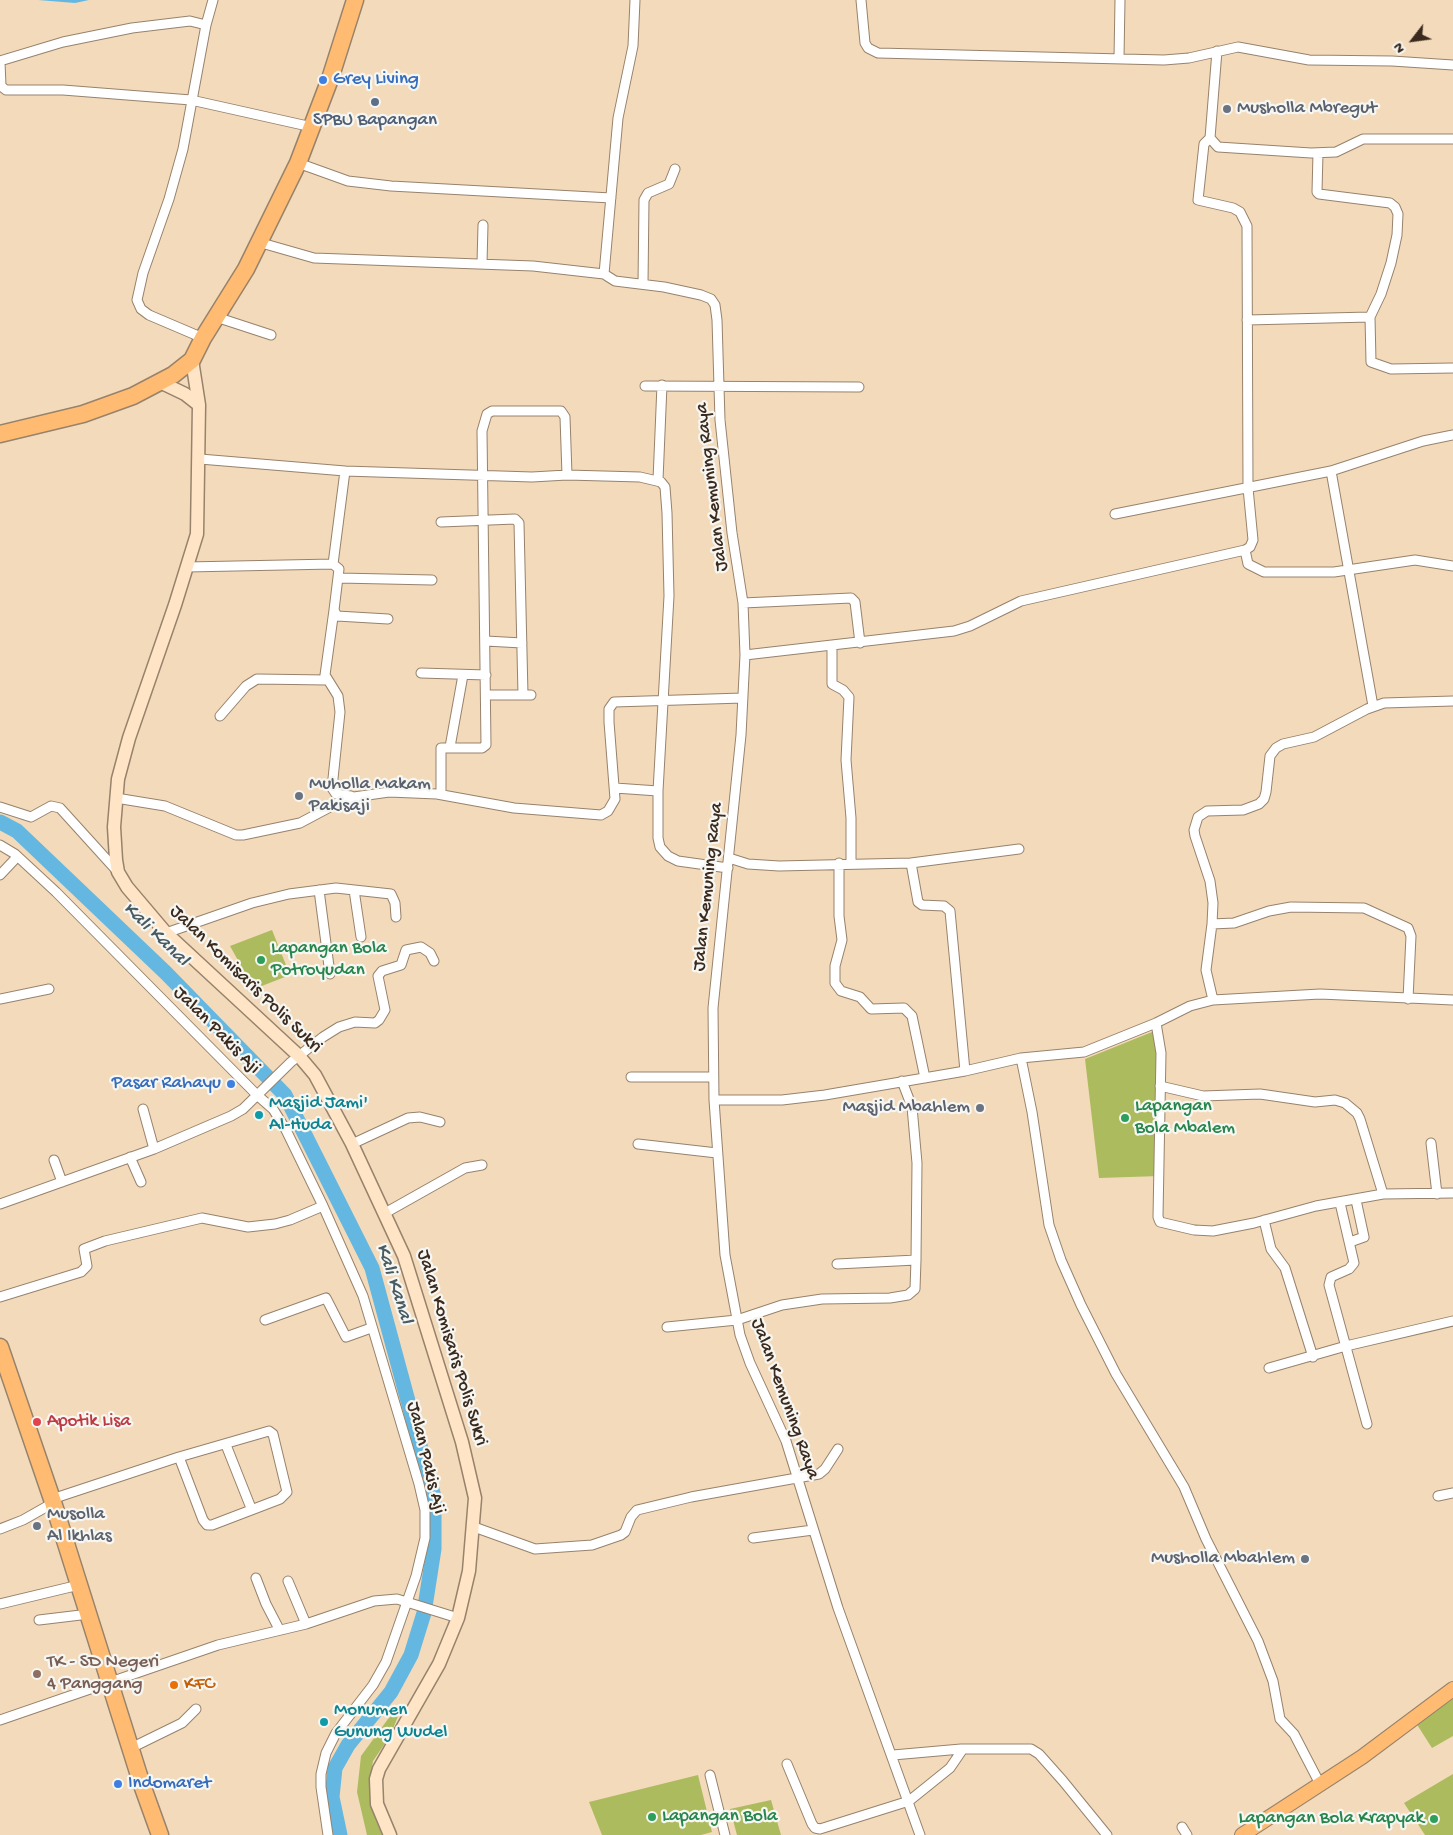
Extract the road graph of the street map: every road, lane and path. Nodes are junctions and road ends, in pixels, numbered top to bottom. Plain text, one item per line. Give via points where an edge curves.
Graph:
1 (212, 0) edge
2 (355, 0) edge
3 (635, 0) edge
4 (860, 0) edge
5 (1120, 0) edge
6 (206, 25) junction
7 (1217, 51) junction
8 (1119, 58) junction
9 (0, 61) edge
10 (1453, 65) edge
11 (191, 100) junction
12 (312, 127) junction
13 (1210, 138) junction
14 (1453, 139) edge
15 (1318, 153) junction
16 (298, 163) junction
17 (675, 169) dead end
18 (611, 198) junction
19 (483, 225) dead end
20 (258, 242) junction
21 (482, 264) junction
22 (604, 274) junction
23 (644, 284) junction
24 (216, 317) junction
25 (1370, 317) junction
26 (1247, 320) junction
27 (271, 335) dead end
28 (203, 338) junction
29 (192, 360) junction
30 (1453, 368) edge
31 (160, 382) junction
32 (645, 386) dead end
33 (662, 386) junction
34 (718, 386) junction
35 (859, 387) dead end
36 (199, 405) junction
37 (0, 434) edge
38 (1453, 434) edge
39 (200, 459) junction
40 (345, 471) junction
41 (1331, 471) junction
42 (567, 475) junction
43 (484, 476) junction
44 (658, 480) junction
45 (1248, 488) junction
46 (1115, 514) dead end
47 (485, 520) junction
48 (441, 522) dead end
49 (1244, 550) junction
50 (333, 564) junction
51 (1453, 566) edge
52 (187, 567) junction
53 (1348, 571) junction
54 (339, 578) junction
55 (432, 580) dead end
56 (743, 603) junction
57 (334, 610) junction
58 (388, 618) dead end
59 (486, 641) junction
60 (522, 643) junction
61 (860, 643) junction
62 (832, 646) junction
63 (744, 655) junction
64 (421, 673) dead end
65 (462, 675) junction
66 (486, 675) junction
67 (327, 680) junction
68 (486, 694) junction
69 (743, 698) junction
70 (1453, 701) edge
71 (662, 702) junction
72 (1373, 706) junction
73 (220, 716) dead end
74 (450, 747) junction
75 (615, 788) junction
76 (658, 791) junction
77 (441, 794) junction
78 (356, 796) junction
79 (116, 798) junction
80 (0, 807) edge
81 (0, 845) edge
82 (1018, 849) dead end
83 (17, 857) junction
84 (729, 858) junction
85 (839, 863) junction
86 (851, 863) junction
87 (911, 863) junction
88 (728, 868) junction
89 (118, 872) junction
90 (0, 875) edge
91 (318, 890) junction
92 (354, 890) junction
93 (396, 917) dead end
94 (1212, 924) junction
95 (166, 933) junction
96 (362, 937) dead end
97 (434, 961) dead end
98 (330, 974) dead end
99 (50, 989) dead end
100 (0, 999) edge
101 (1408, 999) junction
102 (1213, 1000) junction
103 (1453, 1000) edge
104 (1156, 1023) junction
105 (1021, 1058) junction
106 (295, 1059) junction
107 (965, 1071) junction
108 (631, 1077) dead end
109 (713, 1077) junction
110 (926, 1078) junction
111 (902, 1081) junction
112 (1160, 1086) junction
113 (259, 1093) junction
114 (714, 1100) junction
115 (143, 1109) dead end
116 (440, 1122) dead end
117 (1430, 1143) dead end
118 (352, 1144) junction
119 (638, 1144) dead end
120 (154, 1149) junction
121 (717, 1153) junction
122 (130, 1157) junction
123 (54, 1160) dead end
124 (482, 1165) dead end
125 (62, 1182) junction
126 (140, 1182) dead end
127 (1453, 1193) edge
128 (1383, 1194) junction
129 (1437, 1194) junction
130 (1356, 1200) junction
131 (1340, 1203) junction
132 (0, 1204) edge
133 (323, 1206) junction
134 (385, 1213) junction
135 (1264, 1220) junction
136 (1350, 1242) junction
137 (916, 1260) junction
138 (837, 1264) dead end
139 (0, 1297) edge
140 (265, 1320) dead end
141 (737, 1320) junction
142 (1453, 1321) edge
143 (667, 1327) dead end
144 (371, 1328) junction
145 (1346, 1346) junction
146 (0, 1347) edge
147 (1313, 1357) junction
148 (1268, 1368) dead end
149 (1367, 1424) dead end
150 (226, 1445) junction
151 (838, 1449) dead end
152 (179, 1457) junction
153 (797, 1477) junction
154 (1453, 1493) edge
155 (1438, 1496) dead end
156 (53, 1501) junction
157 (252, 1508) junction
158 (474, 1527) junction
159 (0, 1529) edge
160 (813, 1530) junction
161 (753, 1538) dead end
162 (256, 1578) dead end
163 (288, 1581) dead end
164 (79, 1585) junction
165 (405, 1601) junction
166 (0, 1604) edge
167 (89, 1614) junction
168 (454, 1618) junction
169 (39, 1620) dead end
170 (306, 1624) junction
171 (279, 1629) junction
172 (110, 1684) junction
173 (1453, 1689) edge
174 (196, 1709) dead end
175 (0, 1720) edge
176 (131, 1748) junction
177 (963, 1749) junction
178 (893, 1755) junction
179 (788, 1764) dead end
180 (710, 1775) dead end
181 (1320, 1784) junction
182 (909, 1801) junction
183 (160, 1835) edge
184 (328, 1835) edge
185 (390, 1835) edge
186 (725, 1835) edge
187 (920, 1835) edge
188 (1107, 1835) edge
189 (1242, 1835) edge

1 - 6 street
2 - 12 highway
3 - 18 street via 633,46 618,118
4 - 8 street via 865,43 878,53
5 - 8 street
6 - 9 street via 190,21 132,28 62,42
6 - 11 street
7 - 8 street via 1189,58
7 - 10 street via 1238,47 1309,60
7 - 13 street
9 - 11 street via 1,86 6,90 63,90
11 - 12 street
11 - 28 street via 183,149 137,300 149,316
12 - 16 highway
13 - 15 street via 1218,147
13 - 26 street via 1204,144 1198,200 1233,208 1240,212 1247,226
14 - 15 street via 1363,140 1336,152
15 - 25 street via 1317,192 1390,203 1398,214 1391,263
16 - 18 street via 348,181 391,186
16 - 20 highway
17 - 23 street via 669,184 648,193 644,200
18 - 22 street
19 - 21 street
20 - 21 street, Jalan Kemuning Raya via 314,258
20 - 24 highway via 246,270
21 - 22 street, Jalan Kemuning Raya
22 - 23 street, Jalan Kemuning Raya via 615,282
23 - 34 street, Jalan Kemuning Raya via 701,295 714,303
24 - 27 street
24 - 28 highway
25 - 26 street
25 - 30 street via 1371,362 1377,366 1391,369
26 - 45 street
28 - 29 highway
29 - 31 highway
29 - 36 main road
31 - 36 main road
31 - 37 highway via 133,396 83,414
32 - 33 street
33 - 34 street
33 - 44 street
34 - 35 street
34 - 56 street, Jalan Kemuning Raya via 732,533
36 - 39 main road
38 - 41 street
39 - 40 street
39 - 52 main road via 197,534
40 - 43 street
40 - 50 street
41 - 45 street
41 - 53 street
42 - 43 street
42 - 43 street via 564,413 556,409 492,411 487,414 482,431
42 - 44 street
43 - 47 street
44 - 71 street via 665,486 669,596
45 - 46 street
45 - 49 street via 1253,540
47 - 48 street
47 - 59 street
47 - 60 street via 515,519 519,523
49 - 53 street via 1246,560 1258,570
49 - 61 street via 1021,601 954,631
50 - 52 street
50 - 54 street via 339,568
51 - 53 street via 1415,560
52 - 79 main road via 129,738
53 - 72 street
54 - 55 street
54 - 57 street
56 - 61 street via 853,599
56 - 63 street, Jalan Kemuning Raya
57 - 58 street via 340,617
57 - 67 street
59 - 60 street
59 - 66 street
60 - 68 street via 527,695
61 - 62 street
62 - 63 street
62 - 86 street via 832,684 849,697 846,760
63 - 69 street, Jalan Kemuning Raya
64 - 65 street
65 - 66 street
65 - 74 street
66 - 68 street
67 - 73 street via 257,679 246,686
67 - 78 street via 338,696 340,712 332,788 336,794
68 - 74 street via 486,745 482,748
69 - 71 street
69 - 84 street, Jalan Kemuning Raya
70 - 72 street
71 - 75 street via 618,700 609,709
71 - 76 street
72 - 94 street via 1314,738 1290,741 1276,748 1270,756 1264,799 1259,804 1243,810 1207,811 1198,817 1194,830 1210,881
74 - 77 street via 442,747 439,752
75 - 76 street
75 - 77 street via 612,806 601,814 514,808
76 - 88 street via 658,838 664,853 678,861
77 - 78 street via 389,792
78 - 79 street via 300,823 243,836 165,806
79 - 89 main road via 114,827
80 - 89 street via 31,817 51,806 60,808
81 - 83 street, Jalan Pakis Aji
82 - 87 street
83 - 90 street
83 - 113 street, Jalan Pakis Aji
84 - 85 street via 748,864
84 - 88 street, Jalan Kemuning Raya
85 - 86 street
85 - 110 street via 842,940 835,966 835,984 842,991 860,997 871,1009 904,1008 912,1016
86 - 87 street
87 - 107 street via 918,902 944,906 950,912
88 - 109 street, Jalan Kemuning Raya via 713,1008
89 - 95 main road, Jalan Komisaris Polis Sukri
91 - 92 street
91 - 95 street via 252,903
91 - 98 street
92 - 93 street via 391,894
92 - 96 street
94 - 101 street via 1234,923 1292,907 1364,908 1408,928 1411,936
94 - 102 street via 1206,970
95 - 106 main road, Jalan Komisaris Polis Sukri
97 - 106 street via 430,953 421,947 406,950 401,965 382,971 378,976 385,1010 380,1020 340,1027
99 - 100 street
101 - 102 street via 1320,994
101 - 103 street
102 - 104 street via 1190,1006
104 - 105 street via 1091,1050
104 - 112 street via 1161,1053
105 - 107 street
105 - 181 street via 1049,1225 1061,1260 1116,1374 1184,1487 1258,1641 1273,1682 1280,1719 1294,1734
106 - 113 street
106 - 118 main road, Jalan Komisaris Polis Sukri via 315,1075
107 - 110 street
108 - 109 street
109 - 114 street, Jalan Kemuning Raya
110 - 111 street
111 - 114 street via 782,1100
111 - 137 street via 912,1107 917,1163
112 - 128 street via 1203,1096 1260,1094 1345,1103 1360,1119
112 - 135 street via 1159,1221 1203,1231
113 - 120 street, Jalan Pakis Aji via 243,1109 223,1121
113 - 133 street, Jalan Pakis Aji via 280,1118
114 - 121 street, Jalan Kemuning Raya
115 - 120 street
116 - 118 street via 408,1118
117 - 129 street
118 - 134 main road, Jalan Komisaris Polis Sukri
119 - 121 street
120 - 122 street, Jalan Pakis Aji
121 - 141 street, Jalan Kemuning Raya via 723,1240
122 - 125 street, Jalan Pakis Aji
122 - 126 street
123 - 125 street
124 - 134 street via 465,1168
125 - 132 street, Jalan Pakis Aji
127 - 129 street
128 - 129 street
128 - 130 street
130 - 131 street
130 - 136 street via 1364,1237
131 - 135 street
131 - 136 street
133 - 139 street via 276,1224 248,1227 202,1218 105,1241 84,1249 87,1266 81,1272
133 - 144 street, Jalan Pakis Aji via 354,1272
134 - 158 main road, Jalan Komisaris Polis Sukri via 417,1293 462,1442 475,1498
135 - 147 street via 1271,1248 1285,1268
136 - 145 street via 1354,1259 1352,1267 1329,1280
137 - 138 street
137 - 141 street via 915,1289 908,1294 782,1305
140 - 144 street via 326,1298 346,1337
141 - 143 street
141 - 153 street, Jalan Kemuning Raya via 750,1363 786,1441
142 - 145 street
144 - 165 street, Jalan Pakis Aji via 424,1510 422,1557
145 - 147 street
145 - 149 street
146 - 156 highway
147 - 148 street
150 - 152 street
150 - 157 street
150 - 157 street via 269,1431 273,1434 287,1492 280,1499
151 - 153 street via 822,1473
152 - 156 street
152 - 157 street via 202,1520 207,1525
153 - 158 street via 691,1496 637,1510 625,1532 592,1545 535,1549
153 - 160 street, Jalan Kemuning Raya
154 - 155 street
156 - 159 street via 23,1520
156 - 164 highway
158 - 168 main road, Jalan Komisaris Polis Sukri via 470,1571
160 - 161 street
160 - 178 street, Jalan Kemuning Raya via 862,1676
162 - 171 street
163 - 170 street
164 - 166 street
164 - 167 highway
165 - 168 street
165 - 170 street via 374,1601
165 - 184 street, Jalan Pakis Aji via 386,1662 373,1685 336,1733 326,1753 321,1787
167 - 169 street
167 - 172 highway
168 - 185 main road, Jalan Komisaris Polis Sukri via 439,1664 376,1779 377,1804
170 - 171 street
171 - 172 street via 218,1645
172 - 175 street
172 - 176 highway
173 - 181 main road
174 - 176 street via 182,1723
176 - 183 highway
177 - 178 street
177 - 182 street via 950,1768
177 - 188 street via 1024,1747 1034,1750
178 - 182 street, Jalan Kemuning Raya
179 - 182 street via 815,1828
180 - 186 street
181 - 189 main road
182 - 187 street, Jalan Kemuning Raya

